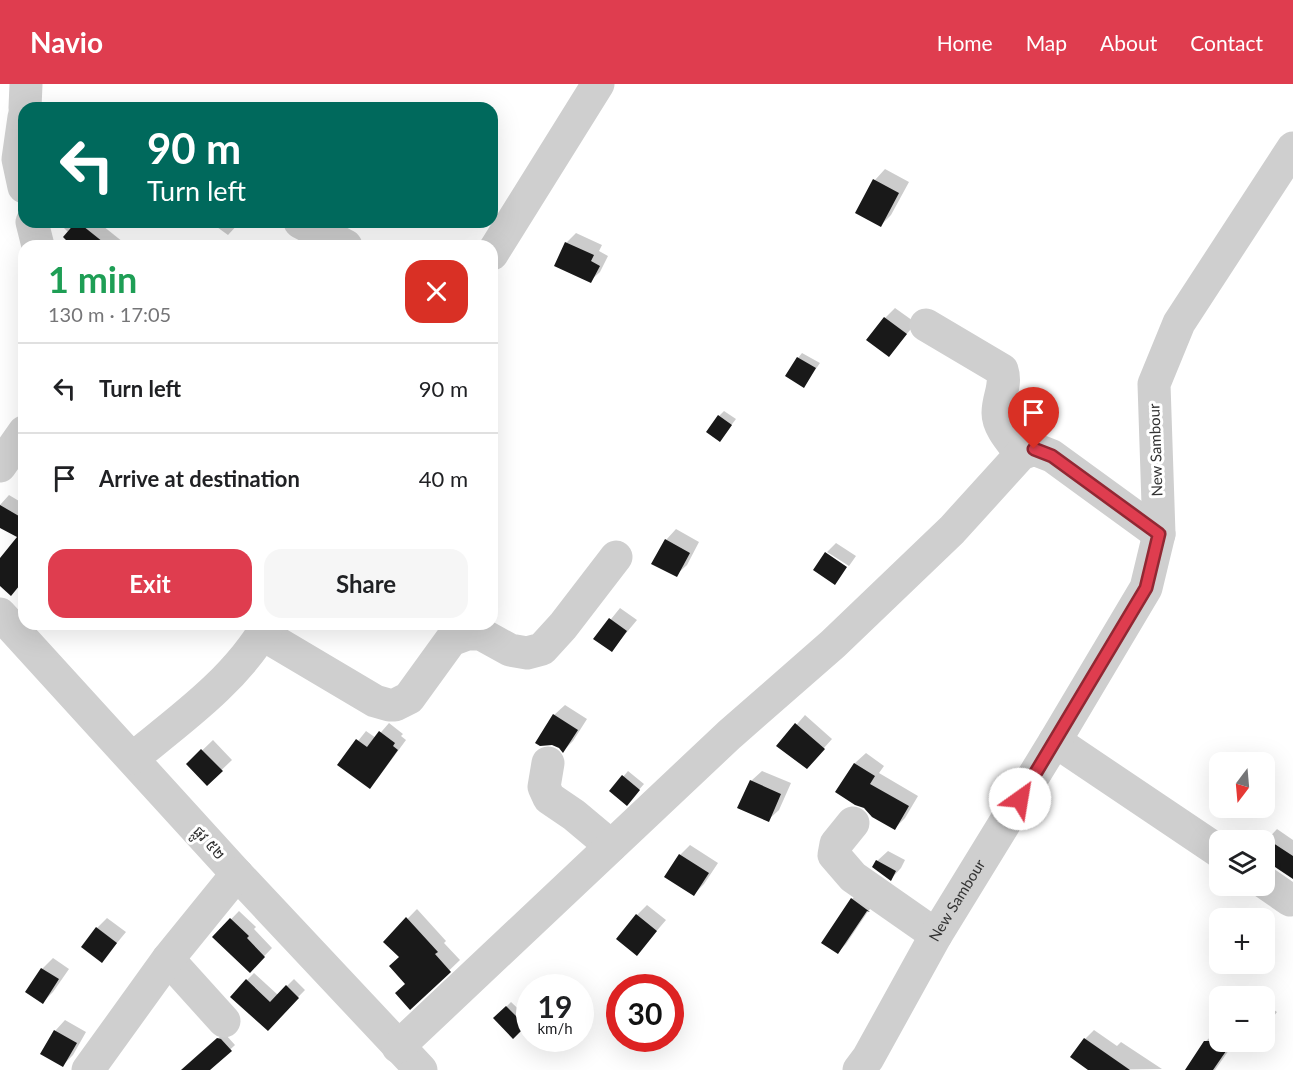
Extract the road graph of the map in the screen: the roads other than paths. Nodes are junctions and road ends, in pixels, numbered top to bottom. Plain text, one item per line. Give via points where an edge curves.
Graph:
1 (26, 84) edge
2 (598, 84) edge
3 (25, 102) edge
4 (1293, 148) edge
5 (312, 228) edge
6 (334, 240) edge
7 (498, 244) edge
8 (927, 325) dead end
9 (18, 440) edge
10 (1021, 454) junction
11 (0, 466) edge
12 (1159, 534) junction
13 (616, 557) dead end
14 (0, 614) edge
15 (264, 630) edge
16 (267, 630) edge
17 (1055, 741) junction
18 (133, 758) junction
19 (548, 763) dead end
20 (853, 823) dead end
21 (1209, 845) edge
22 (611, 846) junction
23 (237, 874) junction
24 (936, 935) junction
25 (168, 960) junction
26 (224, 1021) dead end
27 (398, 1047) junction
28 (88, 1070) edge
29 (421, 1070) edge
30 (859, 1070) edge

1 - 3 street
2 - 7 street
4 - 12 street, New Sambour via 1179,323 1154,384
5 - 6 street
8 - 10 street via 1002,370 1005,379 998,413 1001,425
9 - 11 street
10 - 12 street via 1034,449 1052,456
10 - 22 street via 952,530 833,644
12 - 17 street, New Sambour via 1146,588
13 - 16 street via 542,649 526,653 510,650 481,634 466,634 452,640 409,698 395,705 375,701
14 - 18 street, ផ្លូវ ៥២
15 - 18 street via 225,679
17 - 21 street
17 - 24 street, New Sambour
18 - 23 street, ផ្លូវ ៥២
19 - 22 street via 544,787 549,798
20 - 24 street via 836,844 834,855 853,877
22 - 27 street
23 - 25 street
23 - 27 street, ផ្លូវ ៥២
24 - 30 street, New Sambour
25 - 26 street
25 - 28 street
27 - 29 street, ផ្លូវ ៥២

